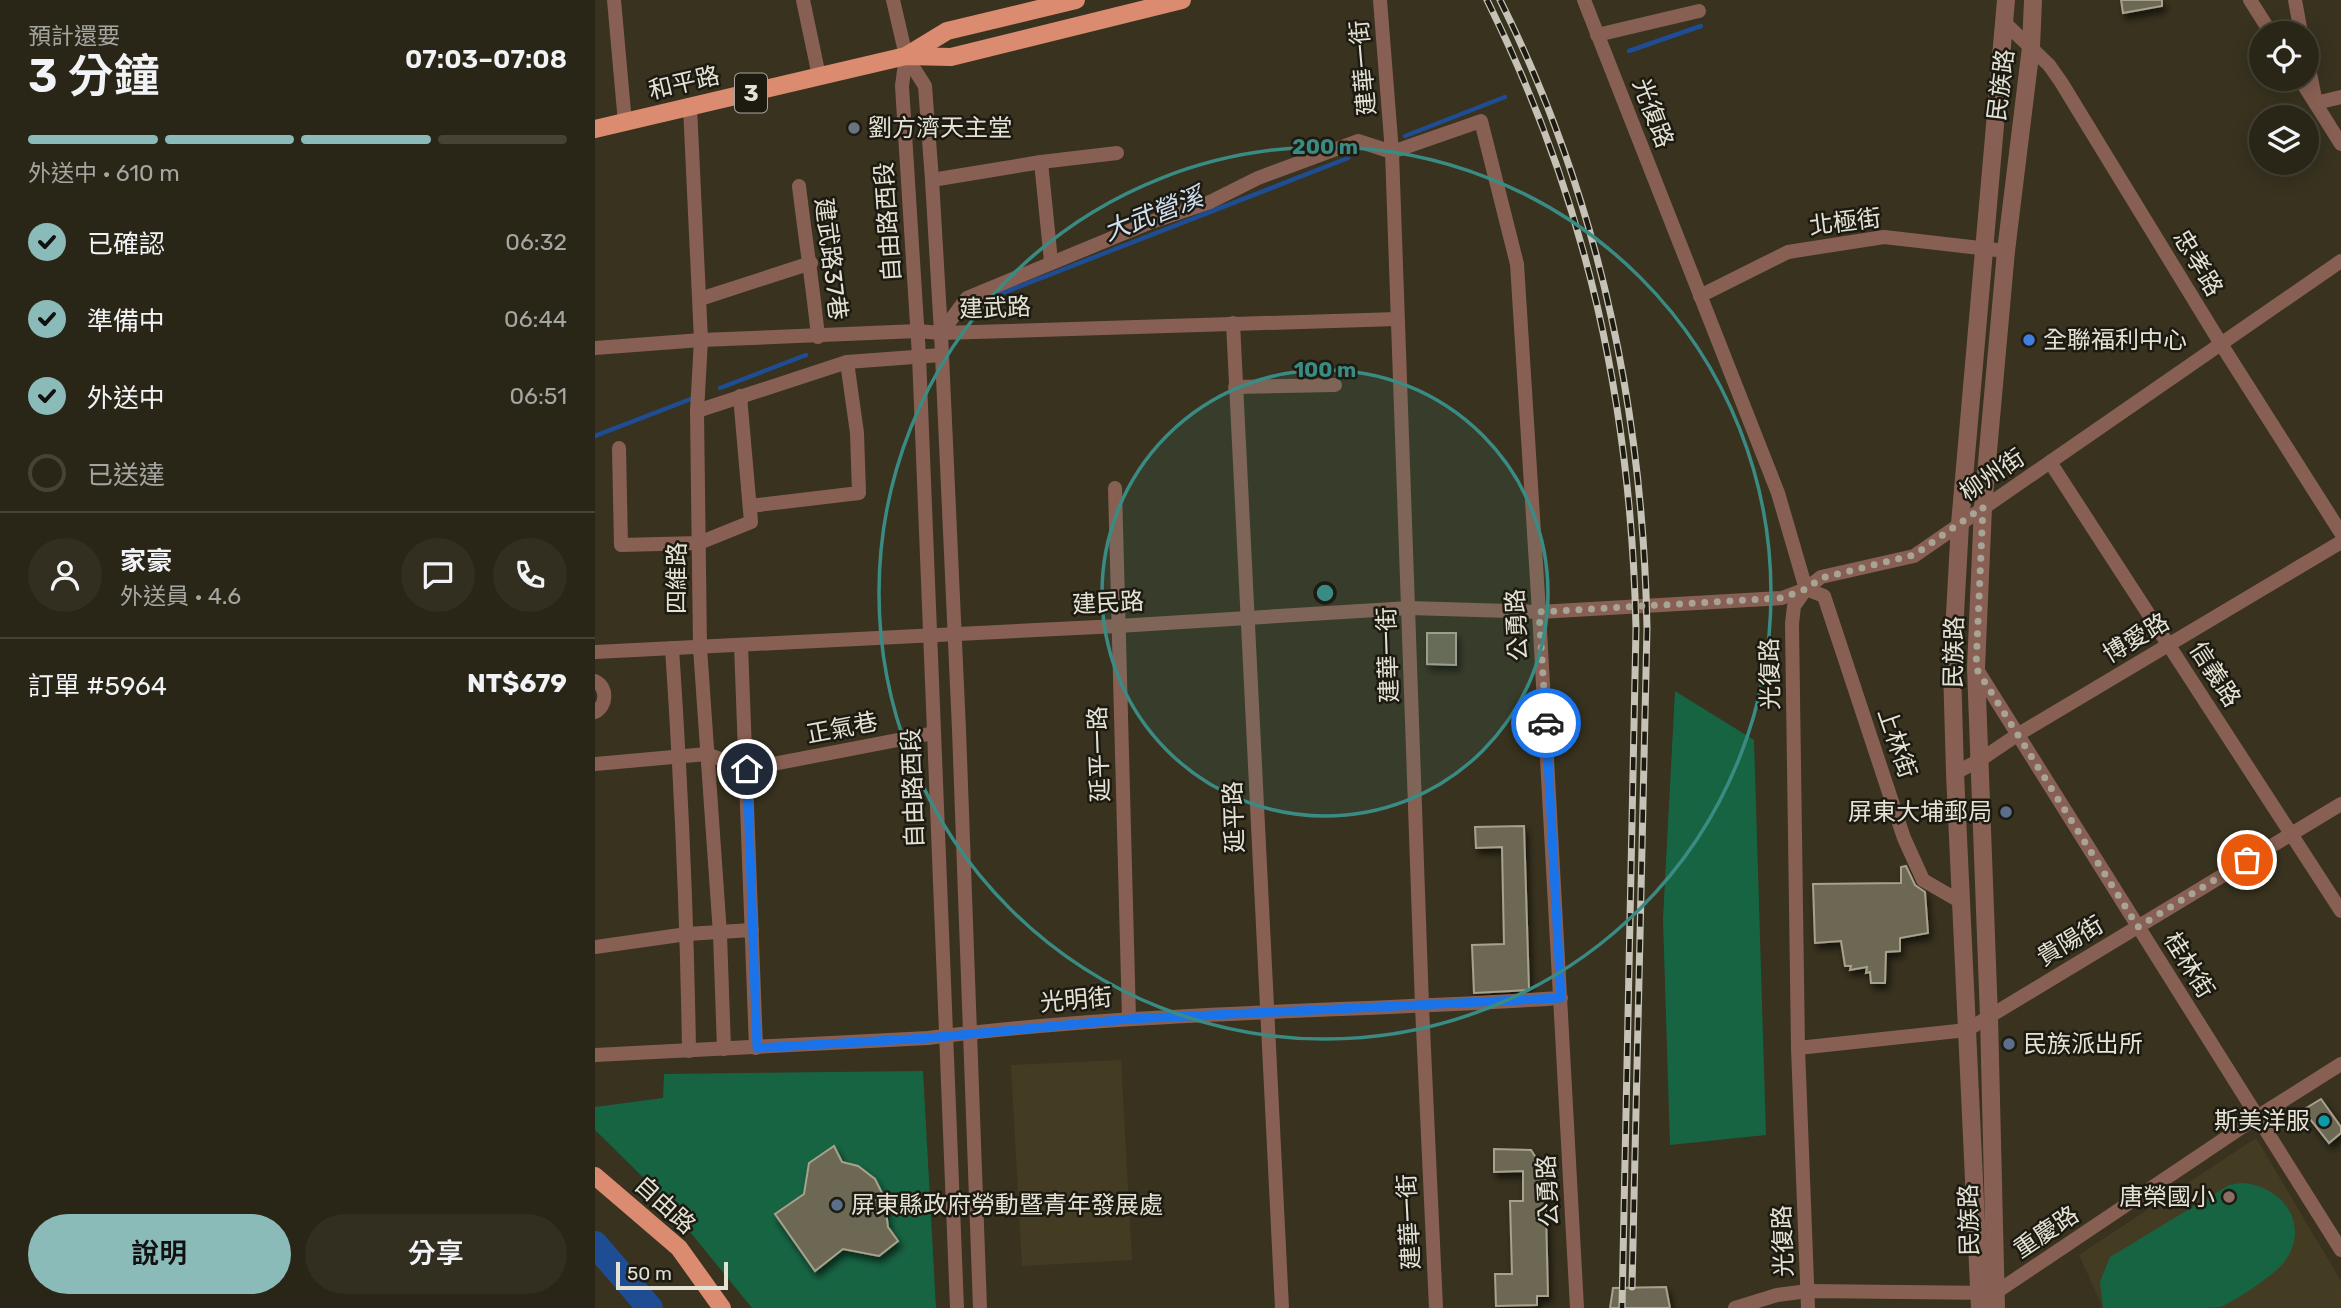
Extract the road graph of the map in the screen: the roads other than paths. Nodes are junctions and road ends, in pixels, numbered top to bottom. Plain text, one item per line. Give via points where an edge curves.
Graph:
1 (614, 0) edge
2 (803, 0) edge
3 (893, 0) edge
4 (1076, 0) edge
5 (1182, 0) edge
6 (1380, 0) edge
7 (1584, 0) edge
8 (2006, 0) edge
9 (2033, 0) edge
10 (2250, 0) edge
11 (2295, 0) edge
12 (1014, 7) edge
13 (1699, 11) dead end
14 (2263, 21) edge
15 (2299, 21) edge
16 (2006, 24) junction
17 (1597, 34) junction
18 (2031, 47) junction
19 (906, 56) junction
20 (819, 76) junction
21 (2308, 91) edge
22 (2314, 91) edge
23 (2341, 97) edge
24 (2316, 103) junction
25 (690, 107) junction
26 (625, 123) junction
27 (595, 129) edge
28 (2341, 144) edge
29 (1392, 152) junction
30 (1117, 153) dead end
31 (1041, 162) junction
32 (932, 180) junction
33 (799, 186) dead end
34 (1983, 248) junction
35 (2006, 251) junction
36 (1051, 261) junction
37 (2341, 261) edge
38 (811, 263) junction
39 (1700, 296) junction
40 (700, 299) junction
41 (1397, 319) junction
42 (1233, 323) junction
43 (918, 331) junction
44 (941, 333) junction
45 (818, 337) junction
46 (701, 340) junction
47 (2221, 344) junction
48 (595, 348) edge
49 (941, 355) junction
50 (919, 356) junction
51 (847, 362) junction
52 (1335, 385) dead end
53 (1235, 387) junction
54 (740, 396) junction
55 (698, 401) junction
56 (619, 448) dead end
57 (2050, 462) junction
58 (1115, 488) dead end
59 (750, 506) junction
60 (1983, 507) junction
61 (1960, 524) junction
62 (2341, 533) edge
63 (2341, 542) edge
64 (699, 543) junction
65 (1806, 589) junction
66 (1623, 607) joint
67 (1409, 608) junction
68 (1539, 612) junction
69 (1248, 617) junction
70 (1118, 626) junction
71 (954, 633) junction
72 (930, 634) junction
73 (741, 645) junction
74 (2168, 645) junction
75 (672, 648) junction
76 (700, 648) junction
77 (595, 652) edge
78 (1976, 668) junction
79 (595, 681) edge
80 (595, 712) edge
81 (934, 733) junction
82 (2017, 735) junction
83 (707, 754) junction
84 (680, 756) junction
85 (1980, 761) junction
86 (595, 764) edge
87 (747, 769) junction
88 (1955, 773) junction
89 (2341, 804) edge
90 (2291, 834) junction
91 (1961, 902) junction
92 (2341, 911) edge
93 (2138, 927) junction
94 (752, 930) junction
95 (687, 934) junction
96 (720, 934) junction
97 (595, 947) edge
98 (1561, 998) junction
99 (1422, 1006) junction
100 (1266, 1012) junction
101 (1989, 1017) junction
102 (1129, 1019) junction
103 (1967, 1030) junction
104 (969, 1032) junction
105 (946, 1035) junction
106 (757, 1048) junction
107 (1798, 1048) junction
108 (724, 1049) junction
109 (689, 1051) junction
110 (595, 1055) edge
111 (2341, 1064) edge
112 (2257, 1117) junction
113 (595, 1176) edge
114 (2341, 1250) edge
115 (1808, 1290) junction
116 (1988, 1301) edge
117 (722, 1308) edge
118 (957, 1308) edge
119 (980, 1308) edge
120 (1282, 1308) edge
121 (1436, 1308) edge
122 (1577, 1308) edge
123 (1735, 1308) edge
124 (1808, 1308) edge

1 - 26 street
2 - 20 street
3 - 19 street
4 - 12 main road, 和平路 / 3
5 - 19 main road, 和平路 / 3 via 951,57
6 - 29 street, 建華一街
7 - 17 street, 光復路
8 - 16 street, 民族路
9 - 18 street, 民族路
10 - 14 street
11 - 15 street
12 - 19 main road, 和平路 / 3 via 947,31
13 - 17 street
16 - 18 street, 忠孝路
16 - 34 street, 民族路
17 - 39 street, 光復路
18 - 35 street, 民族路
18 - 47 street, 忠孝路 via 2061,82
19 - 20 main road, 和平路 / 3
19 - 32 street, 自由路西段 via 925,86
19 - 43 street, 自由路西段 via 902,86
20 - 25 main road, 和平路 / 3
21 - 24 street
22 - 24 street
23 - 24 street
24 - 28 street
25 - 26 main road, 和平路 / 3
25 - 40 street, 四維路
26 - 27 main road, 和平路 / 3
29 - 36 street via 1358,141
29 - 41 street, 建華一街
29 - 68 street, 公勇路 via 1481,121 1517,264
30 - 31 street
31 - 32 street
31 - 36 street
32 - 44 street, 自由路西段
33 - 38 street, 建武路37巷
34 - 35 street, 北極街
34 - 39 street, 北極街 via 1884,237 1788,253
34 - 61 street, 民族路
35 - 60 street, 民族路
36 - 44 street via 967,298
37 - 47 street, 柳州街
38 - 40 street
38 - 45 street, 建武路37巷
39 - 65 street, 光復路 via 1778,494
40 - 46 street, 四維路
41 - 42 street, 建武路
41 - 67 street, 建華一街
42 - 44 street, 建武路
42 - 53 street, 延平路
43 - 44 street, 建武路
43 - 45 street, 建武路
43 - 50 street, 自由路西段
44 - 49 street, 自由路西段
45 - 46 street, 建武路
46 - 48 street, 建武路
46 - 55 street, 四維路
47 - 57 street, 柳州街
47 - 62 street, 忠孝路
49 - 50 street
49 - 71 street, 自由路西段
50 - 51 street
50 - 72 street, 自由路西段
51 - 54 street
51 - 59 street via 859,493
52 - 53 street
53 - 69 street, 延平路
54 - 55 street
54 - 59 street
55 - 64 street, 四維路
56 - 64 street via 621,545
57 - 60 street, 柳州街
57 - 74 street, 信義路
58 - 70 street, 延平一路
59 - 64 street via 751,522
60 - 61 street, 柳州街
60 - 78 street, 民族路
61 - 65 street, 柳州街 via 1914,555 1821,578
61 - 88 street, 民族路 via 1952,668
63 - 74 street, 博愛路
64 - 76 street, 四維路
65 - 66 street, 柳州街 via 1782,598
65 - 91 street, 上林街 via 1825,596 1904,838 1923,880
65 - 107 street, 光復路 via 1794,606 1792,624
66 - 68 street, 建民路
67 - 68 street, 建民路
67 - 69 street, 建民路
67 - 99 street, 建華一街
68 - 98 street, 公勇路
69 - 70 street, 建民路
69 - 100 street, 延平路
70 - 71 street, 建民路
70 - 102 street, 延平一路
71 - 72 street, 建民路
71 - 104 street, 自由路西段
72 - 73 street, 建民路
72 - 81 street, 自由路西段
73 - 76 street, 建民路
73 - 87 street
74 - 82 street, 博愛路
74 - 90 street, 信義路
75 - 76 street, 建民路
75 - 77 street, 建民路
75 - 84 street, 四維路
76 - 83 street, 四維路
78 - 82 street, 桂林街
78 - 85 street, 民族路
79 - 80 street via 605,691 604,704
81 - 87 street, 正氣巷
81 - 105 street, 自由路西段
82 - 85 street, 博愛路
82 - 93 street, 桂林街
83 - 84 street
83 - 87 street
83 - 96 street, 四維路
84 - 86 street
84 - 95 street, 四維路
85 - 88 street, 博愛路
85 - 101 street, 民族路
87 - 94 street
88 - 91 street, 民族路
89 - 90 street, 貴陽街
90 - 92 street, 信義路
90 - 93 street, 貴陽街
91 - 103 street, 民族路
93 - 101 street, 貴陽街
93 - 112 street, 桂林街
94 - 96 street
94 - 106 street
95 - 96 street
95 - 97 street
95 - 109 street, 四維路
96 - 108 street, 四維路
98 - 99 street, 光明街
98 - 122 street, 公勇路
99 - 100 street, 光明街
99 - 121 street, 建華一街
100 - 102 street, 光明街
100 - 120 street, 延平路
101 - 103 street, 貴陽街
101 - 116 street, 民族路
102 - 104 street, 光明街
103 - 107 street
103 - 116 street, 民族路
104 - 105 street, 光明街
104 - 119 street, 自由路西段
105 - 106 street, 光明街
105 - 118 street, 自由路西段
106 - 108 street, 光明街
107 - 115 street, 光復路
108 - 109 street, 光明街
109 - 110 street, 光明街
111 - 112 street, 重慶路
112 - 114 street, 桂林街
112 - 116 street, 重慶路
113 - 117 main road, 自由路 via 679,1248
115 - 116 street
115 - 123 street
115 - 124 street, 光復路

